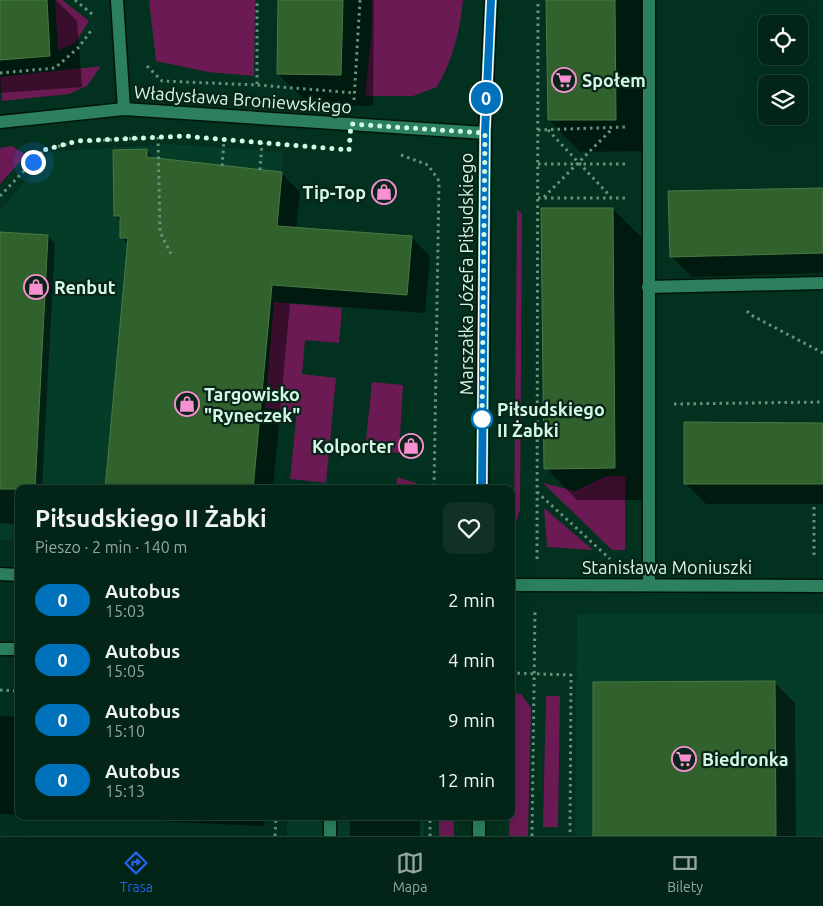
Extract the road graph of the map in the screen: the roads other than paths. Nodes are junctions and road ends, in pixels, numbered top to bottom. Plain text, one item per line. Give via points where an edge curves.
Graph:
1 (118, 0) edge
2 (491, 0) edge
3 (649, 0) edge
4 (124, 109) junction
5 (0, 122) edge
6 (485, 133) junction
7 (823, 283) edge
8 (648, 287) junction
9 (482, 485) edge
10 (0, 574) edge
11 (15, 575) edge
12 (649, 584) junction
13 (515, 585) edge
14 (823, 586) edge
15 (0, 648) edge
16 (15, 649) edge
17 (330, 820) edge
18 (479, 820) edge
19 (330, 836) edge
20 (479, 836) edge

1 - 4 street
2 - 6 street, Marszałka Józefa Piłsudskiego
3 - 8 street
4 - 5 street, Władysława Broniewskiego
4 - 6 street, Władysława Broniewskiego
6 - 9 street, Marszałka Józefa Piłsudskiego
7 - 8 street
8 - 12 street
10 - 11 street
12 - 13 street, Stanisława Moniuszki
12 - 14 street, Stanisława Moniuszki
15 - 16 street
17 - 19 street
18 - 20 street

